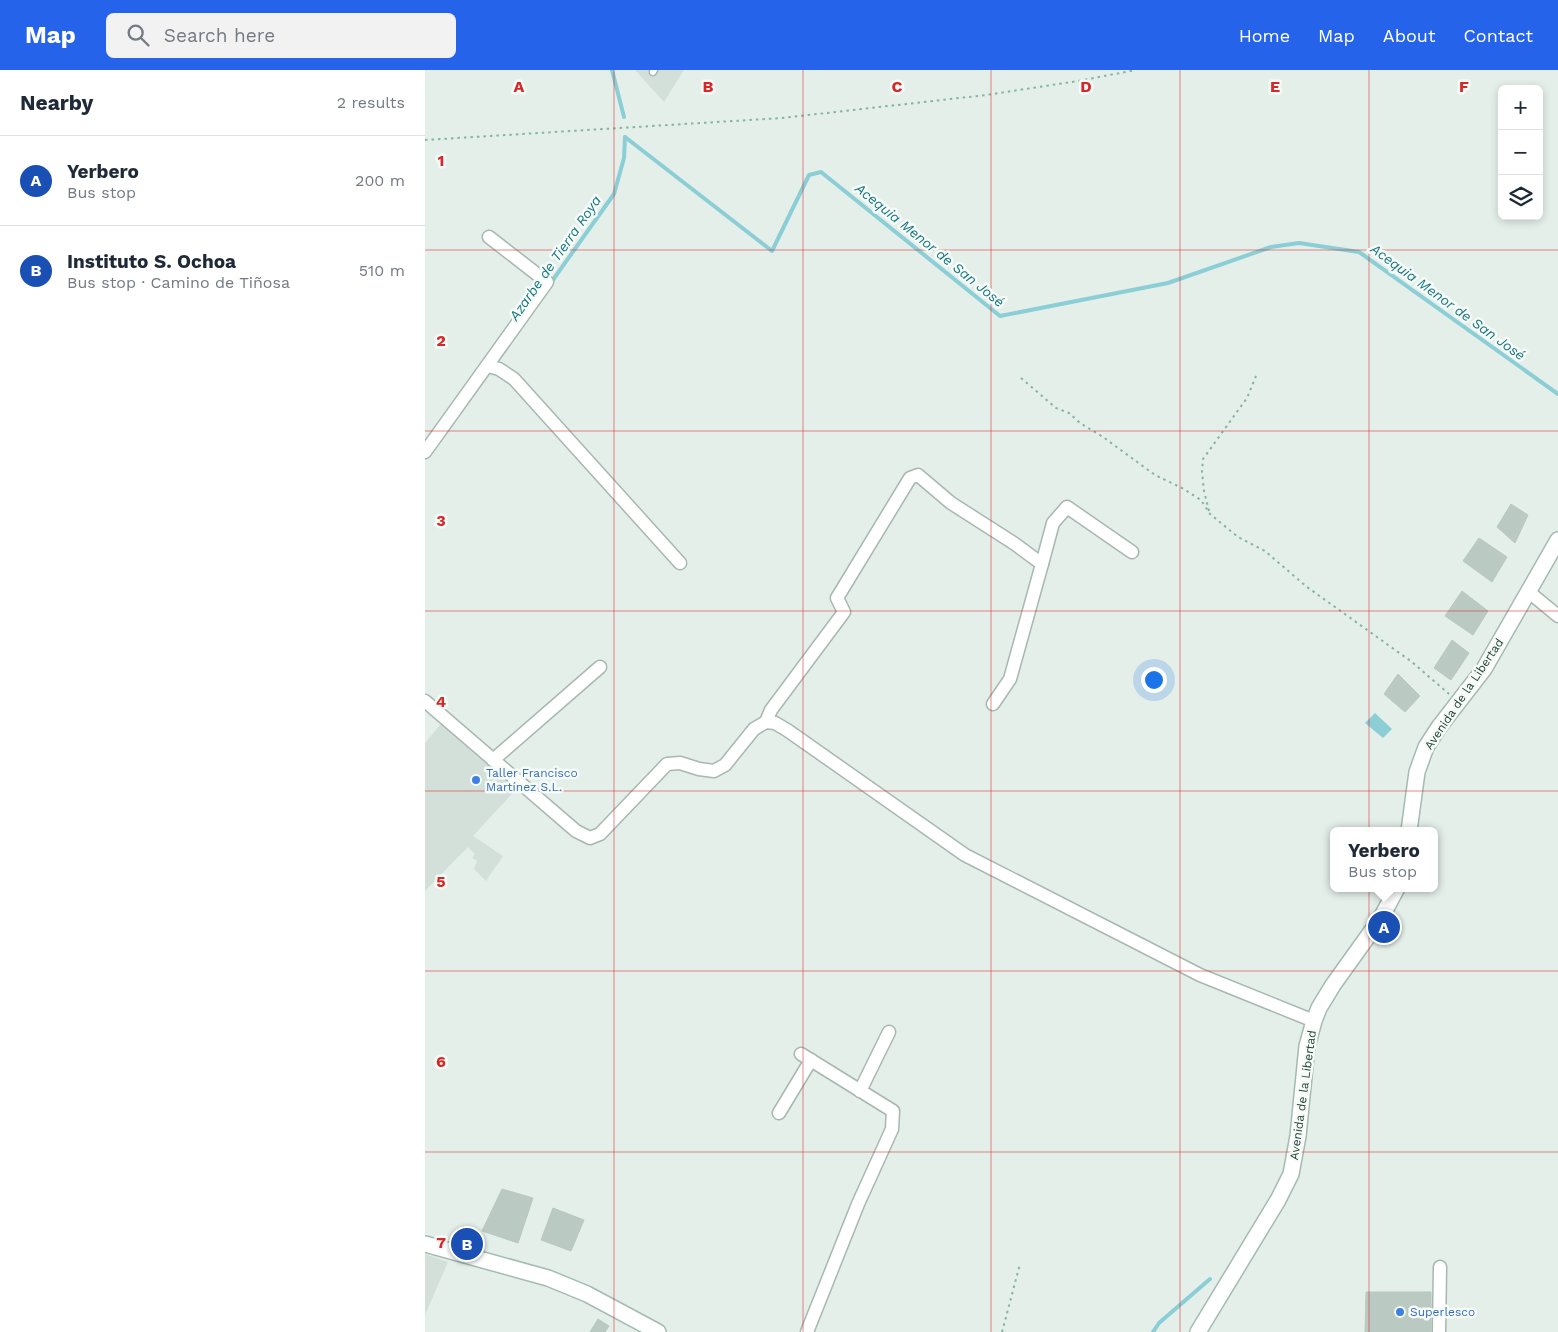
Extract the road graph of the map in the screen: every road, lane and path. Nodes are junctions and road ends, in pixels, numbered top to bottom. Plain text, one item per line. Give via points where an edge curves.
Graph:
1 (1136, 70) edge
2 (425, 140) edge
3 (489, 237) dead end
4 (488, 366) junction
5 (1257, 376) dead end
6 (1021, 378) dead end
7 (425, 452) edge
8 (1210, 514) junction
9 (1558, 540) edge
10 (1132, 552) dead end
11 (680, 562) dead end
12 (1042, 564) junction
13 (1529, 592) junction
14 (1558, 616) edge
15 (600, 667) dead end
16 (425, 701) edge
17 (1458, 703) junction
18 (993, 704) dead end
19 (766, 722) junction
20 (493, 760) junction
21 (1410, 827) edge
22 (1395, 892) edge
23 (1313, 1021) junction
24 (889, 1032) dead end
25 (861, 1091) junction
26 (779, 1113) dead end
27 (425, 1244) edge
28 (1020, 1264) dead end
29 (1440, 1267) dead end
30 (658, 1332) edge
31 (807, 1332) edge
32 (1002, 1332) edge
33 (1198, 1332) edge
34 (1439, 1332) edge

1 - 2 path via 986,94 782,118
3 - 4 street via 547,282
4 - 7 street
4 - 11 street via 514,379
5 - 8 path via 1247,398 1203,459 1204,491
6 - 8 path via 1056,408 1069,413 1155,475 1201,500
8 - 17 path via 1238,537 1265,551 1307,587 1412,662
9 - 13 main road, Avenida de la Libertad
10 - 12 street via 1067,507 1053,523
12 - 18 street via 1010,679
12 - 19 street via 951,503 918,475 910,478 837,598 844,612 771,710
13 - 14 street
13 - 17 main road, Avenida de la Libertad via 1484,669
15 - 20 street
16 - 20 street
17 - 21 main road, Avenida de la Libertad via 1423,755 1417,772
19 - 20 street via 753,730 725,765 713,771 680,763 667,764 600,834 590,838 576,831
19 - 23 street via 787,730 965,855 1200,974
22 - 23 main road, Avenida de la Libertad via 1371,933 1325,997
23 - 33 main road, Avenida de la Libertad via 1291,1174 1279,1200
24 - 25 street
25 - 26 street via 806,1057
25 - 31 street via 893,1111 892,1129
27 - 30 main road via 548,1278 587,1294
28 - 32 path
29 - 34 street

